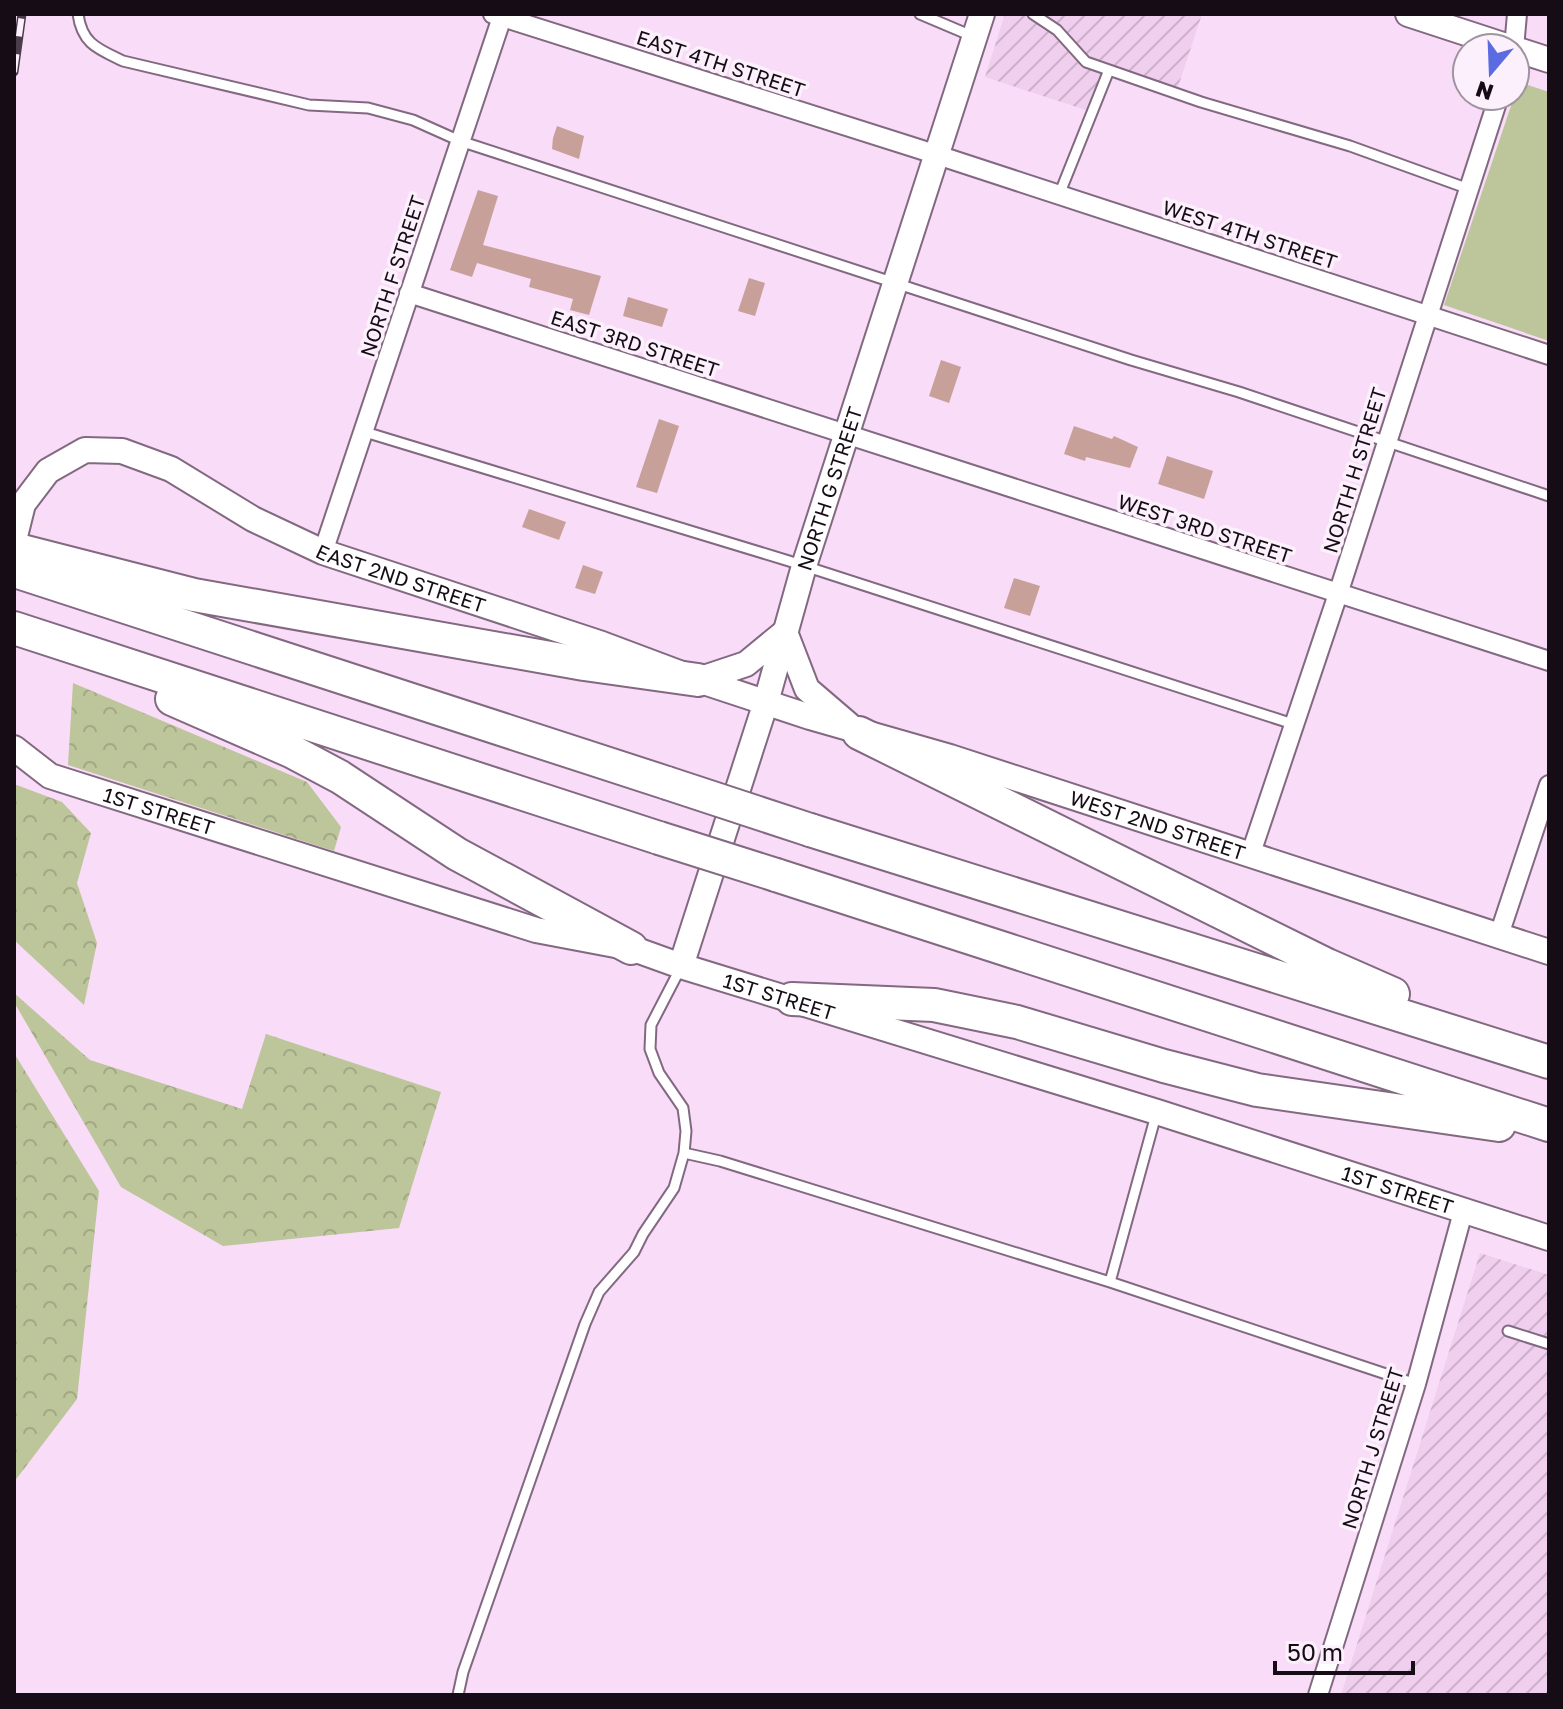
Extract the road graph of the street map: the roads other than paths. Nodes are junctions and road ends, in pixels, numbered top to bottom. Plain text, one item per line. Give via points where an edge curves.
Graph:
1 (78, 14) edge
2 (920, 14) edge
3 (1033, 14) edge
4 (1408, 14) edge
5 (499, 15) edge
6 (979, 26) edge
7 (1464, 32) edge
8 (1109, 70) junction
9 (1494, 112) edge
10 (460, 141) junction
11 (936, 155) junction
12 (1469, 189) junction
13 (1059, 195) junction
14 (895, 284) junction
15 (409, 293) junction
16 (1426, 315) junction
17 (1549, 355) edge
18 (365, 432) junction
19 (847, 435) junction
20 (1386, 442) junction
21 (1549, 496) edge
22 (14, 540) edge
23 (14, 549) edge
24 (323, 552) junction
25 (804, 566) junction
26 (36, 570) edge
27 (1338, 594) junction
28 (25, 632) edge
29 (785, 632) junction
30 (73, 649) junction
31 (1549, 661) edge
32 (698, 680) junction
33 (766, 702) junction
34 (1293, 724) junction
35 (859, 733) junction
36 (14, 748) edge
37 (1549, 785) edge
38 (1250, 856) junction
39 (1499, 935) junction
40 (631, 948) junction
41 (1549, 952) edge
42 (681, 966) junction
43 (792, 999) junction
44 (1548, 1062) edge
45 (1157, 1112) junction
46 (1549, 1125) edge
47 (1549, 1133) edge
48 (684, 1153) junction
49 (1463, 1212) junction
50 (1549, 1238) edge
51 (1110, 1282) junction
52 (1508, 1331) dead end
53 (1549, 1344) edge
54 (1416, 1384) junction
55 (458, 1695) edge
56 (1318, 1695) edge

1 - 10 lane via 80,30 95,48 123,61 309,105 368,108
2 - 6 lane
3 - 8 lane via 1057,30 1086,62
4 - 7 street
5 - 10 street, NORTH F STREET
5 - 11 street, EAST 4TH STREET
6 - 11 street, NORTH G STREET
8 - 12 lane
8 - 13 lane
9 - 12 street, NORTH H STREET
10 - 14 lane
10 - 15 street, NORTH F STREET
11 - 13 street, WEST 4TH STREET
11 - 14 street, NORTH G STREET
12 - 16 street, NORTH H STREET
13 - 16 street, WEST 4TH STREET
14 - 19 street, NORTH G STREET
14 - 20 lane
15 - 18 street, NORTH F STREET
15 - 19 street, EAST 3RD STREET
16 - 17 street, WEST 4TH STREET
16 - 20 street, NORTH H STREET
18 - 24 street, NORTH F STREET
18 - 25 lane
19 - 25 street, NORTH G STREET
19 - 27 street, WEST 3RD STREET
20 - 21 lane
20 - 27 street, NORTH H STREET
22 - 24 street, EAST 2ND STREET via 23,504 48,471 85,450 122,451 171,469 253,519
23 - 26 highway
24 - 32 street, EAST 2ND STREET
25 - 29 street, NORTH G STREET
25 - 34 lane
26 - 32 highway
26 - 44 highway, bridge via 810,830
27 - 31 street, WEST 3RD STREET
27 - 34 street, NORTH H STREET
28 - 30 highway
29 - 32 street via 746,664
29 - 33 street, NORTH G STREET
29 - 35 street via 807,689
30 - 40 highway via 340,777 457,854
30 - 46 highway, bridge
32 - 33 street, EAST 2ND STREET
33 - 35 street, WEST 2ND STREET
33 - 42 street, NORTH G STREET
34 - 38 street, NORTH H STREET
35 - 38 street, WEST 2ND STREET via 950,757
35 - 44 highway via 1327,965
36 - 40 street, 1ST STREET via 50,776 536,930
37 - 39 street
38 - 39 street, WEST 2ND STREET
39 - 41 street, WEST 2ND STREET
40 - 42 street, 1ST STREET
42 - 43 street, 1ST STREET
42 - 48 lane via 651,1025 650,1049 683,1108
43 - 45 street, 1ST STREET
43 - 47 highway via 934,1005 1017,1022 1257,1090
45 - 49 street, 1ST STREET
45 - 51 lane
48 - 51 lane
48 - 55 lane via 674,1188 634,1252 599,1292 585,1324
49 - 50 street, 1ST STREET
49 - 54 street, NORTH J STREET
51 - 54 lane
52 - 53 lane
54 - 56 street, NORTH J STREET

